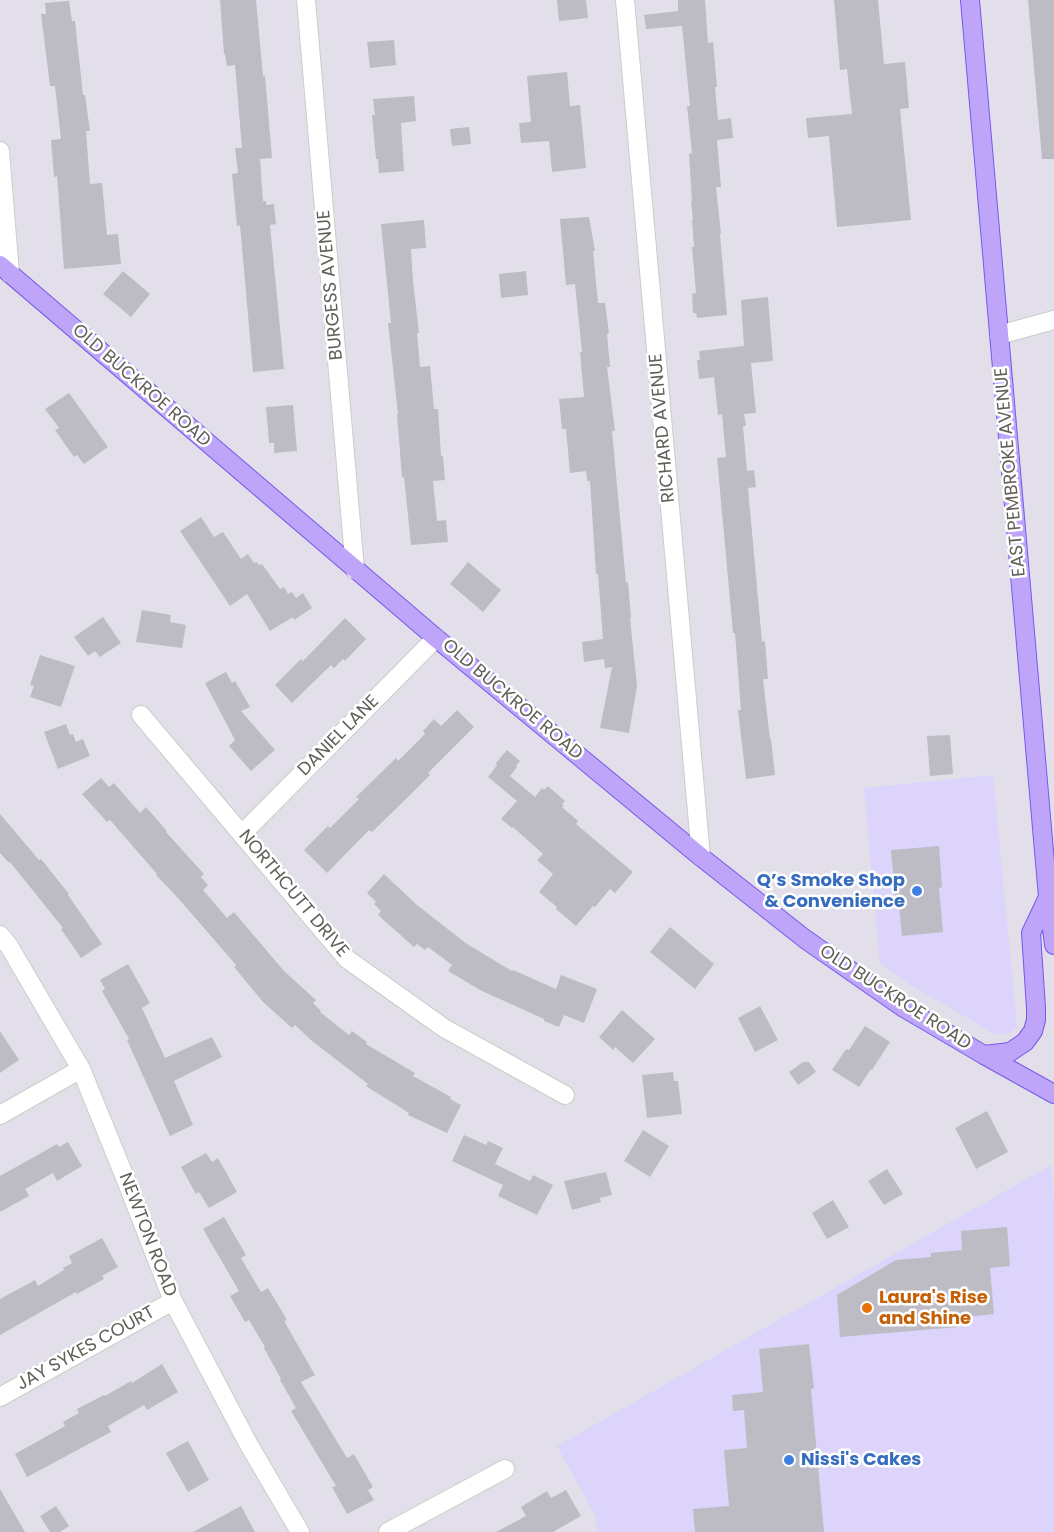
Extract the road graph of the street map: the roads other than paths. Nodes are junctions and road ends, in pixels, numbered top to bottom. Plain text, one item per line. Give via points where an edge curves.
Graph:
1 (306, 0) edge
2 (625, 0) edge
3 (970, 0) edge
4 (0, 151) edge
5 (5, 270) edge
6 (1054, 320) edge
7 (999, 335) junction
8 (356, 570) junction
9 (436, 638) junction
10 (141, 715) dead end
11 (242, 834) junction
12 (701, 857) junction
13 (1048, 897) junction
14 (0, 935) edge
15 (1054, 945) edge
16 (984, 1055) junction
17 (81, 1069) junction
18 (1054, 1094) edge
19 (566, 1095) dead end
20 (0, 1115) edge
21 (173, 1301) junction
22 (0, 1397) edge
23 (505, 1469) dead end
24 (300, 1532) edge
25 (388, 1532) edge

1 - 8 street, BURGESS AVENUE
2 - 12 street, RICHARD AVENUE
3 - 7 main road, EAST PEMBROKE AVENUE
4 - 5 street
5 - 8 main road, OLD BUCKROE ROAD
6 - 7 street
7 - 13 main road, EAST PEMBROKE AVENUE
8 - 9 main road, OLD BUCKROE ROAD
9 - 11 street, DANIEL LANE
9 - 12 main road, OLD BUCKROE ROAD
10 - 11 street, NORTHCUTT DRIVE
11 - 19 street, NORTHCUTT DRIVE via 347,959 444,1028
12 - 16 main road, OLD BUCKROE ROAD via 805,939 904,1008
13 - 15 main road, EAST PEMBROKE AVENUE
13 - 16 main road via 1031,933 1036,1008 1033,1031 1026,1042 1010,1052
14 - 17 street, NEWTON ROAD
16 - 18 main road, OLD BUCKROE ROAD
17 - 20 street
17 - 21 street, NEWTON ROAD
21 - 22 street, JAY SYKES COURT
21 - 24 street, NEWTON ROAD
23 - 25 street

